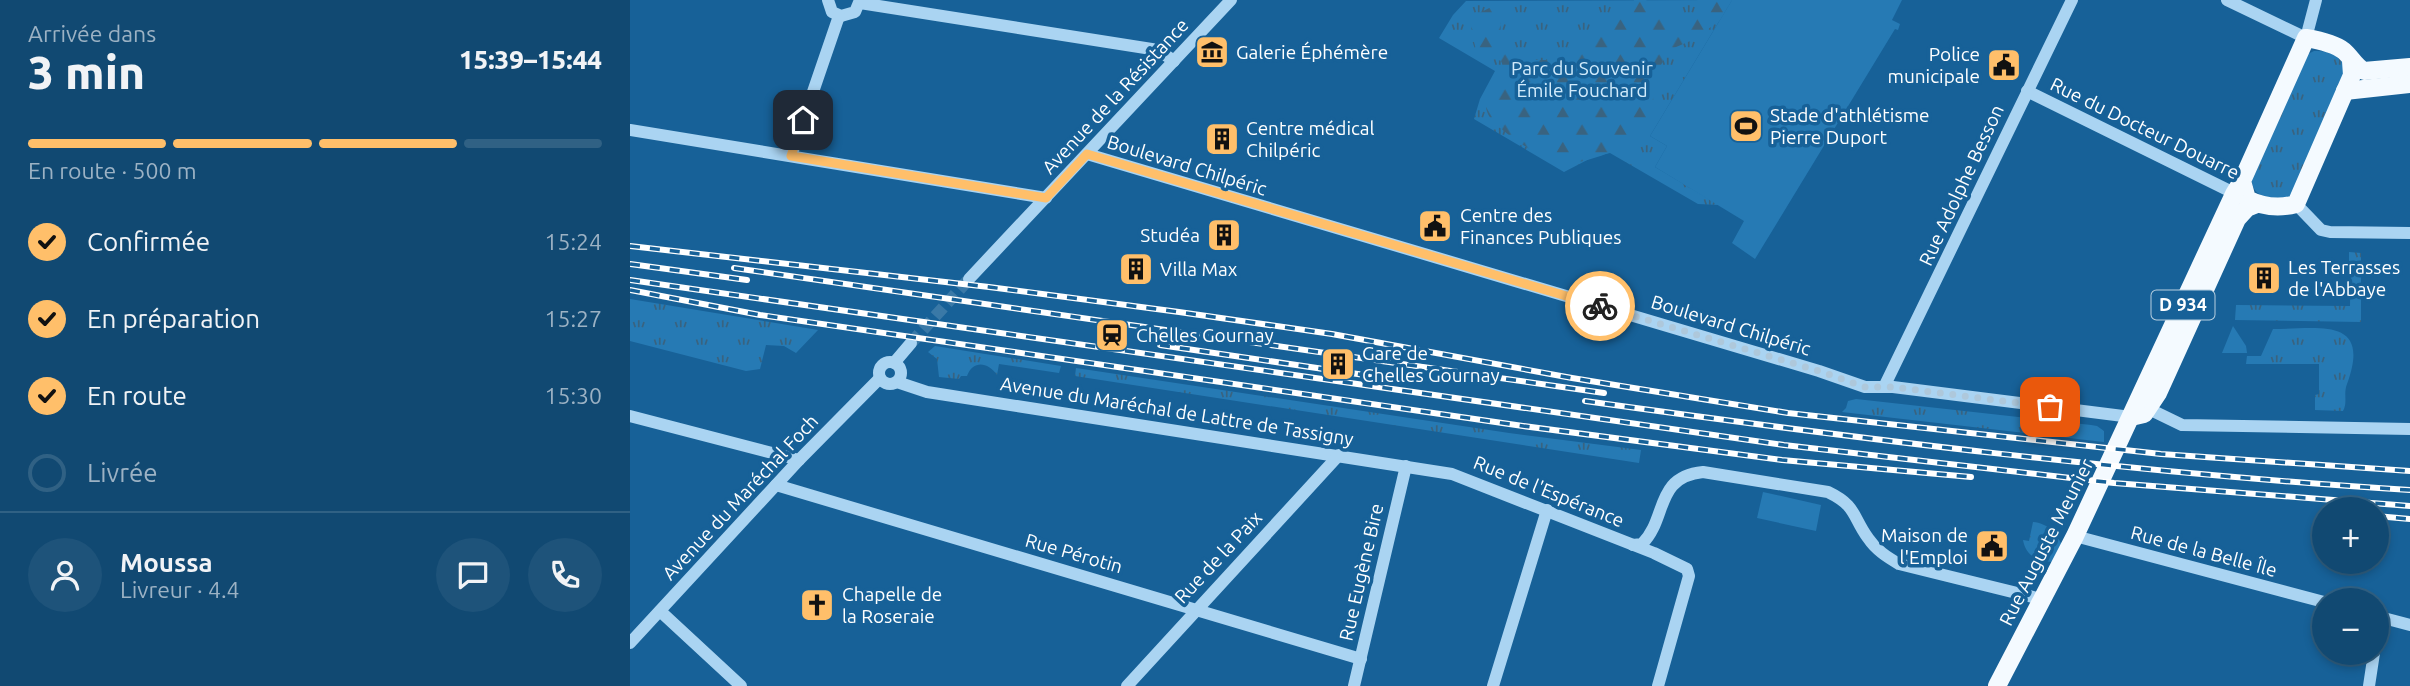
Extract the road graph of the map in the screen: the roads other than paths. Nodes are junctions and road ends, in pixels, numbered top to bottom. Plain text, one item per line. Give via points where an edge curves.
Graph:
1 (828, 0) edge
2 (1231, 0) edge
3 (2072, 0) edge
4 (2227, 0) edge
5 (2316, 0) edge
6 (860, 1) edge
7 (839, 16) junction
8 (2306, 38) junction
9 (1174, 61) junction
10 (2351, 61) junction
11 (2410, 67) edge
12 (2410, 84) edge
13 (2027, 91) junction
14 (2345, 91) junction
15 (630, 130) edge
16 (1087, 154) junction
17 (791, 156) junction
18 (2245, 195) junction
19 (1046, 198) junction
20 (2296, 204) junction
21 (2410, 233) edge
22 (969, 279) tunnel mouth
23 (911, 343) tunnel mouth
24 (894, 363) junction
25 (880, 378) junction
26 (897, 382) junction
27 (1884, 387) junction
28 (2149, 409) junction
29 (630, 416) edge
30 (2131, 417) junction
31 (2410, 429) edge
32 (1339, 455) junction
33 (799, 460) junction
34 (1406, 466) junction
35 (1452, 474) joint
36 (776, 485) junction
37 (1547, 510) junction
38 (2075, 536) junction
39 (1632, 545) junction
40 (2041, 598) junction
41 (2312, 599) edge
42 (1197, 609) junction
43 (660, 611) junction
44 (2389, 620) edge
45 (2410, 625) edge
46 (630, 643) edge
47 (1361, 659) junction
48 (2372, 665) edge
49 (741, 686) edge
50 (1127, 686) edge
51 (1354, 686) edge
52 (1493, 686) edge
53 (1658, 686) edge
54 (1997, 686) edge
55 (2369, 686) edge

1 - 7 street via 832,12
2 - 9 street, Avenue de la Résistance
3 - 13 street, Rue Adolphe Besson
4 - 8 street
5 - 8 street
6 - 7 street via 851,15
6 - 9 street via 1155,50
7 - 17 street
8 - 10 main road via 2344,51
8 - 18 main road
9 - 16 street, Avenue de la Résistance
10 - 11 main road via 2364,71
10 - 14 main road via 2352,75
12 - 14 main road
13 - 18 street, Rue du Docteur Douarre
13 - 27 street, Rue Adolphe Besson
14 - 20 main road
15 - 17 street
16 - 19 street, Avenue de la Résistance
16 - 27 street, Boulevard Chilpéric via 1859,386
17 - 19 street
18 - 20 main road via 2274,208
18 - 28 main road, D 934 via 2247,208 2237,219
18 - 30 main road, D 934
19 - 22 street, Avenue de la Résistance
20 - 21 street via 2321,230 2330,233
23 - 24 street, Avenue du Maréchal Foch
24 - 25 street, Avenue du Maréchal Foch via 881,367
24 - 26 street via 902,372
25 - 26 street via 888,384
25 - 33 street, Avenue du Maréchal Foch
26 - 32 street, Avenue du Maréchal de Lattre de Tassigny via 927,392
27 - 30 street, Boulevard Chilpéric
28 - 30 main road
28 - 31 street via 2182,425
29 - 33 street
30 - 38 main road, Rue Auguste Meunier / D 934
32 - 34 street, Avenue du Maréchal de Lattre de Tassigny
32 - 42 street, Rue de la Paix
33 - 36 street, Avenue du Maréchal Foch
34 - 35 street, Avenue du Maréchal de Lattre de Tassigny
34 - 47 street, Rue Eugène Bire
35 - 37 street, Rue de l'Espérance
36 - 42 street, Rue Pérotin
36 - 43 street, Avenue du Maréchal Foch
37 - 39 street, Rue de l'Espérance
37 - 52 street
38 - 40 main road, Rue Auguste Meunier / D 934
38 - 41 street, Rue de la Belle Île
39 - 40 street via 1642,544 1648,537 1676,481 1703,472 1828,492 1854,511 1874,546 1899,564
39 - 53 street, Rue de l'Espérance via 1679,564 1689,576
40 - 54 main road, Rue Auguste Meunier / D 934
42 - 47 street, Rue Pérotin
42 - 50 street, Rue de la Paix
43 - 46 street, Avenue du Maréchal Foch
43 - 49 street
44 - 45 street
47 - 51 street, Rue Eugène Bire
48 - 55 street

